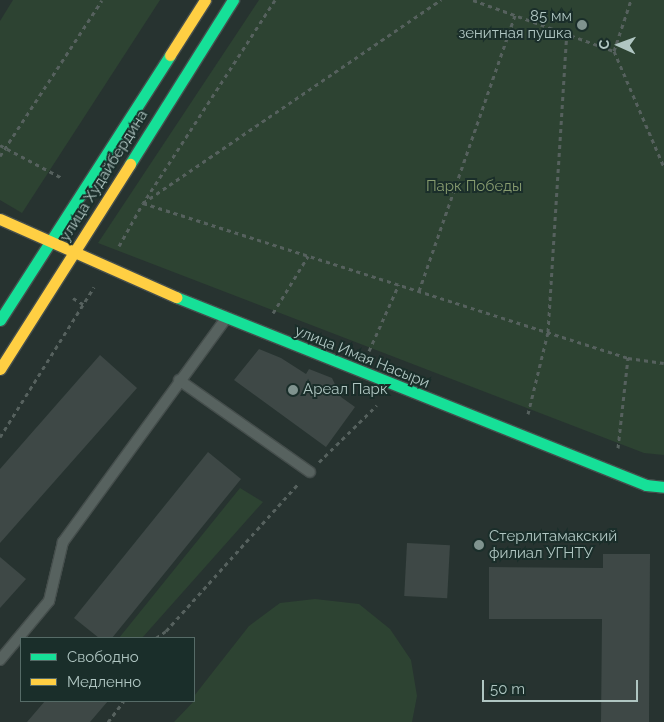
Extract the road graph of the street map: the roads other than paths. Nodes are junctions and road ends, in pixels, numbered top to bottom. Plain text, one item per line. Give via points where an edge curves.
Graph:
1 (205, 0) edge
2 (233, 0) edge
3 (0, 219) edge
4 (52, 242) junction
5 (74, 251) junction
6 (226, 319) junction
7 (0, 320) edge
8 (0, 369) edge
9 (179, 380) junction
10 (310, 472) road end
11 (664, 487) edge
12 (0, 660) edge

1 - 4 main road, улица Худайбердина
2 - 5 main road, улица Худайбердина
3 - 4 main road, улица Имая Насыри
4 - 5 main road, улица Имая Насыри
4 - 7 main road, улица Худайбердина
5 - 6 main road, улица Имая Насыри
5 - 8 main road, улица Худайбердина
6 - 9 lane
6 - 11 main road, улица Имая Насыри via 646,485
9 - 10 lane
9 - 12 lane via 63,542 49,601

